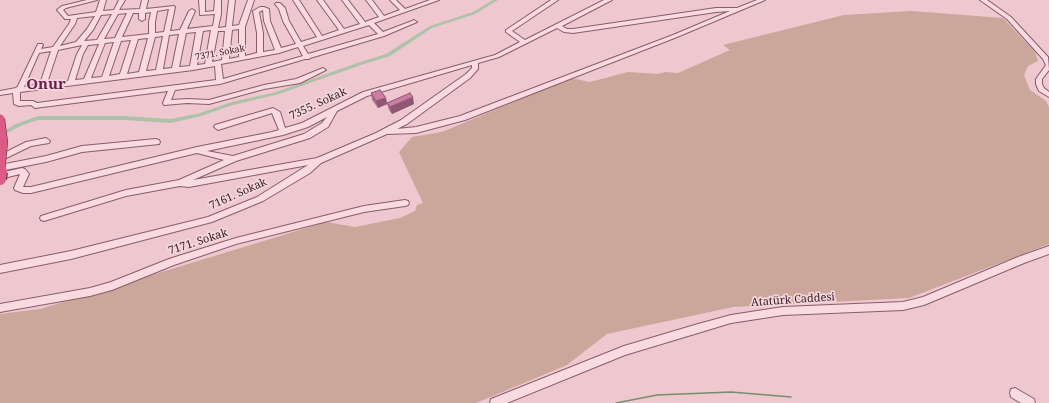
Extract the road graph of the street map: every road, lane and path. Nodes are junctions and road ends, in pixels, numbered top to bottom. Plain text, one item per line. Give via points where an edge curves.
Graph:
1 (94, 0) edge
2 (103, 0) edge
3 (122, 0) edge
4 (145, 0) edge
5 (202, 0) edge
6 (218, 0) edge
7 (232, 0) edge
8 (251, 0) edge
9 (296, 0) edge
10 (320, 0) edge
11 (345, 0) edge
12 (369, 0) edge
13 (393, 0) edge
14 (436, 0) edge
15 (555, 0) edge
16 (609, 0) edge
17 (762, 0) edge
18 (995, 0) edge
19 (985, 1) edge
20 (425, 2) edge
21 (278, 4) dead end
22 (249, 8) junction
23 (155, 9) junction
24 (740, 9) junction
25 (256, 10) junction
26 (116, 11) junction
27 (131, 11) junction
28 (143, 11) junction
29 (192, 11) dead end
30 (404, 11) junction
31 (217, 12) junction
32 (99, 13) junction
33 (74, 18) junction
34 (383, 18) junction
35 (142, 19) dead end
36 (414, 22) dead end
37 (367, 24) junction
38 (557, 26) junction
39 (242, 27) junction
40 (230, 28) junction
41 (200, 29) junction
42 (214, 29) junction
43 (183, 31) junction
44 (343, 31) junction
45 (167, 33) junction
46 (152, 35) junction
47 (382, 35) junction
48 (135, 38) junction
49 (320, 38) junction
50 (118, 40) junction
51 (101, 41) junction
52 (524, 42) junction
53 (86, 43) junction
54 (40, 44) dead end
55 (78, 44) junction
56 (299, 45) junction
57 (55, 48) junction
58 (279, 51) junction
59 (36, 52) junction
60 (260, 55) junction
61 (307, 58) junction
62 (242, 59) junction
63 (222, 63) junction
64 (474, 63) junction
65 (208, 65) junction
66 (193, 68) junction
67 (175, 70) junction
68 (322, 70) dead end
69 (159, 72) junction
70 (142, 74) junction
71 (123, 77) junction
72 (105, 79) junction
73 (86, 81) junction
74 (220, 82) junction
75 (71, 83) junction
76 (42, 86) junction
77 (172, 89) junction
78 (17, 91) junction
79 (0, 93) edge
80 (1049, 95) edge
81 (334, 111) junction
82 (0, 119) edge
83 (218, 127) dead end
84 (283, 132) junction
85 (385, 132) junction
86 (46, 141) dead end
87 (156, 142) dead end
88 (197, 150) junction
89 (0, 158) edge
90 (233, 159) junction
91 (318, 161) junction
92 (0, 168) edge
93 (0, 176) edge
94 (0, 179) edge
95 (180, 183) junction
96 (405, 203) dead end
97 (44, 218) dead end
98 (1049, 250) edge
99 (0, 269) edge
100 (0, 308) edge
101 (1014, 393) dead end
102 (495, 403) edge
103 (1030, 403) edge

1 - 33 street via 61,9 66,17
2 - 32 street
3 - 26 street
4 - 28 street
5 - 31 street via 202,14
6 - 31 street
7 - 40 street
8 - 22 street
9 - 49 street
10 - 44 street
11 - 37 street
12 - 34 street
13 - 30 street
14 - 20 street, 7371. Sokak
15 - 52 street via 508,31
16 - 38 street, 7355. Sokak
17 - 24 street
18 - 19 street
19 - 80 street via 1009,18 1046,58 1049,65 1039,79 1039,84
20 - 30 street, 7371. Sokak
21 - 56 street
22 - 25 street
22 - 39 street
23 - 28 street
23 - 45 street via 172,7
23 - 46 street
24 - 38 street via 716,10 573,31 566,31
24 - 85 street via 462,118 416,130
25 - 58 street via 266,9 267,21
25 - 60 street
26 - 27 street
26 - 32 street
26 - 51 street
27 - 28 street
27 - 50 street
28 - 35 street
29 - 43 street
30 - 34 street, 7371. Sokak
31 - 42 street
32 - 33 street
32 - 55 street via 90,30
33 - 57 street
34 - 37 street, 7371. Sokak
36 - 47 street
37 - 44 street, 7371. Sokak
37 - 47 street
38 - 52 street, 7355. Sokak
39 - 40 street
39 - 62 street
40 - 42 street
40 - 63 street
41 - 42 street
41 - 43 street
41 - 66 street
42 - 65 street
43 - 45 street
43 - 67 street
44 - 49 street, 7371. Sokak
45 - 46 street
45 - 69 street
46 - 48 street
46 - 70 street
47 - 61 street
48 - 50 street
48 - 71 street
49 - 56 street, 7371. Sokak
50 - 51 street
50 - 72 street
51 - 53 street
51 - 73 street
52 - 64 street, 7355. Sokak via 497,56
53 - 55 street
53 - 75 street
54 - 59 street
55 - 57 street
56 - 58 street, 7371. Sokak
56 - 61 street
57 - 59 street
57 - 76 street
58 - 60 street, 7371. Sokak
59 - 78 street
60 - 62 street, 7371. Sokak
61 - 74 street
62 - 63 street, 7371. Sokak
63 - 65 street, 7371. Sokak
63 - 74 street
64 - 81 street, 7355. Sokak via 365,94
64 - 85 street, 7161. Sokak via 475,69 468,76 404,122
65 - 66 street, 7371. Sokak
66 - 67 street, 7371. Sokak
67 - 69 street, 7371. Sokak
68 - 77 street via 298,81 264,87 210,102 166,103
69 - 70 street, 7371. Sokak
70 - 71 street, 7371. Sokak
71 - 72 street, 7371. Sokak
72 - 73 street, 7371. Sokak
73 - 75 street, 7371. Sokak
74 - 77 street
75 - 76 street, 7371. Sokak
76 - 78 street, 7371. Sokak
77 - 78 street via 35,106 34,103 16,102
78 - 79 street, 7371. Sokak
81 - 84 street, 7355. Sokak
81 - 90 street via 325,125 307,136
82 - 94 highway, bridge via 3,142
83 - 84 street via 273,110
84 - 88 street, 7355. Sokak
85 - 91 street, 7161. Sokak
86 - 89 street via 22,147
87 - 92 street via 82,149
88 - 90 street
88 - 93 street, 7355. Sokak via 31,190 18,188 25,174 22,171
90 - 95 street
91 - 95 street via 189,184
91 - 99 street, 7161. Sokak via 307,171 260,199 209,220 71,255
95 - 97 street via 126,193
96 - 100 street, 7171. Sokak via 364,209 236,241 90,292
98 - 102 street, Atatürk Caddesi via 924,301 903,306 784,311 705,326 624,351
101 - 103 street

